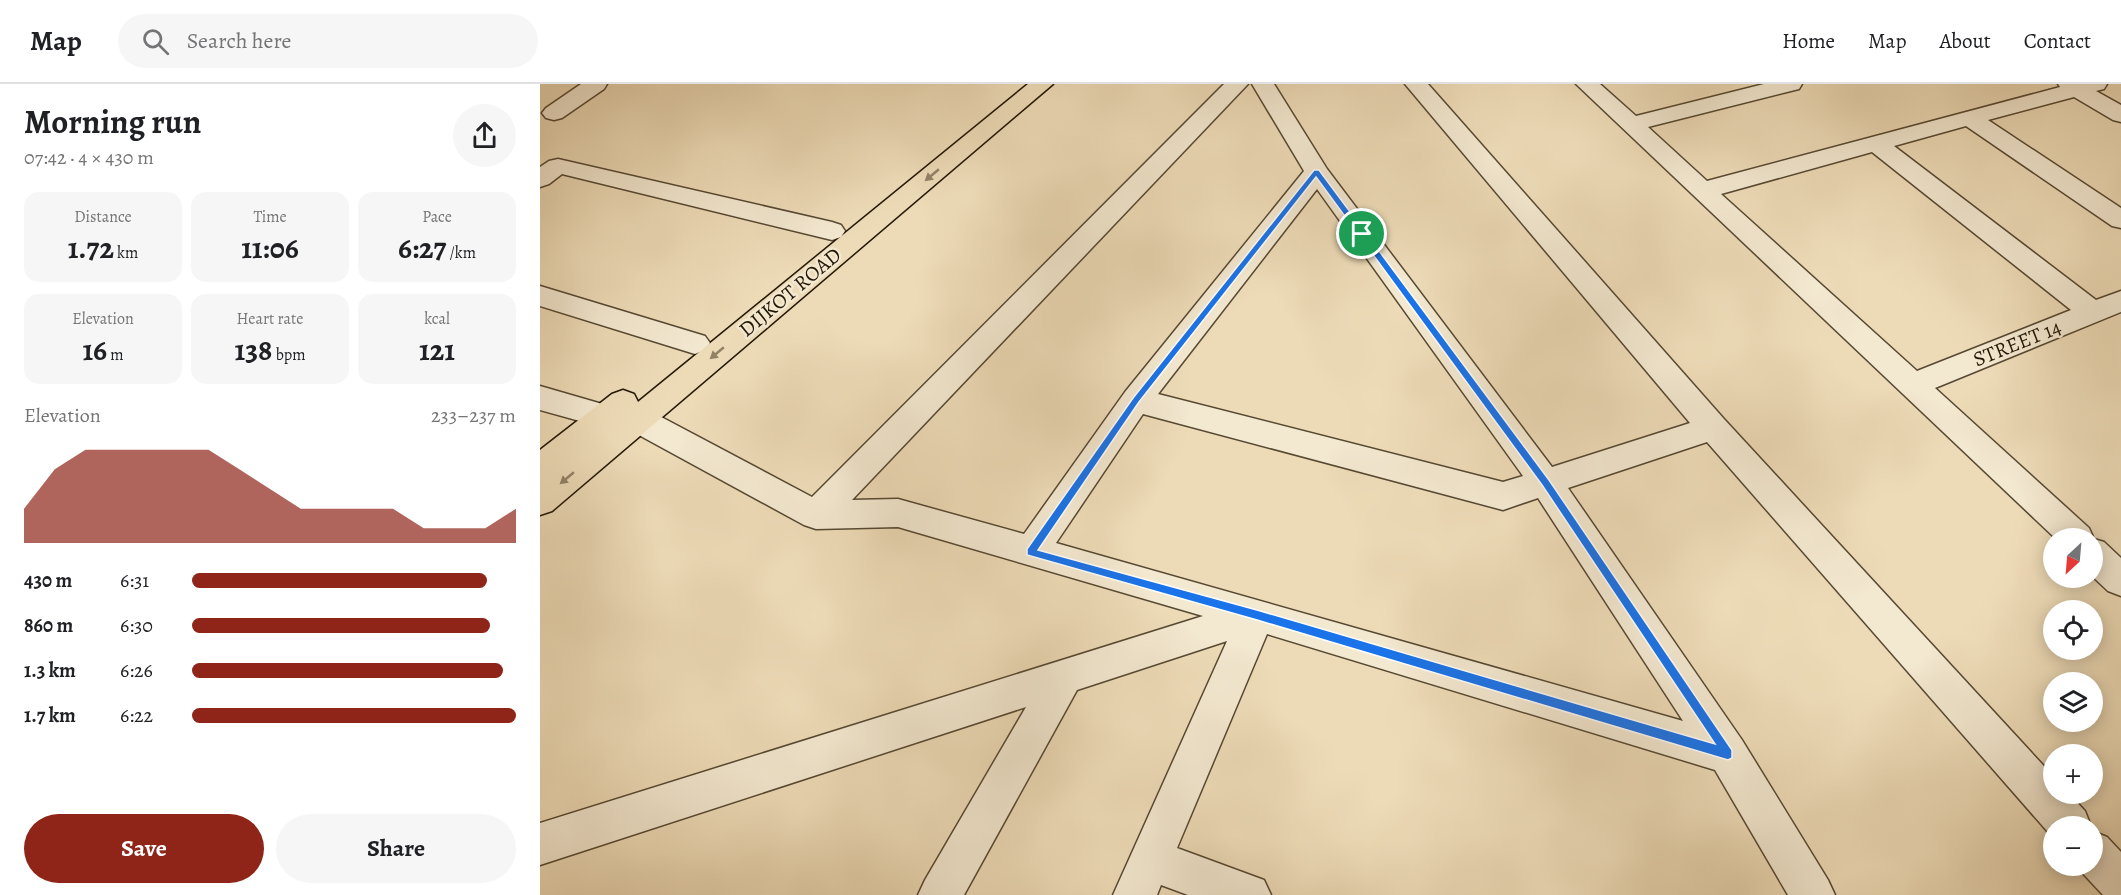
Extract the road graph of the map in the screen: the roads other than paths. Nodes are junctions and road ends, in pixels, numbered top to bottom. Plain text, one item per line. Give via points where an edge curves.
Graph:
1 (596, 84) edge
2 (1015, 84) edge
3 (1042, 84) edge
4 (1237, 84) edge
5 (1263, 84) edge
6 (1416, 84) edge
7 (1587, 84) edge
8 (1791, 84) edge
9 (2081, 86) edge
10 (554, 113) dead end
11 (2121, 115) edge
12 (1969, 118) junction
13 (1630, 125) junction
14 (1875, 143) junction
15 (546, 166) edge
16 (1317, 172) junction
17 (1701, 191) junction
18 (2121, 220) edge
19 (832, 231) junction
20 (540, 296) edge
21 (2121, 301) edge
22 (2093, 312) junction
23 (695, 343) junction
24 (1913, 385) junction
25 (540, 399) edge
26 (1136, 400) junction
27 (605, 416) junction
28 (637, 419) junction
29 (1713, 428) junction
30 (540, 468) edge
31 (1546, 483) junction
32 (540, 501) edge
33 (816, 515) junction
34 (2066, 528) edge
35 (1031, 552) junction
36 (2103, 563) edge
37 (2121, 580) edge
38 (1257, 615) junction
39 (1064, 677) junction
40 (1728, 754) junction
41 (2061, 816) edge
42 (540, 844) edge
43 (2103, 864) edge
44 (1142, 878) edge
45 (2121, 883) edge
46 (940, 895) edge
47 (1249, 895) edge
48 (1813, 895) edge

1 - 10 street
2 - 19 main road, DIJKOT ROAD
3 -> 28 main road, DIJKOT ROAD
4 - 33 street
5 - 16 street
6 - 29 street
7 - 13 street
8 - 13 street
9 - 11 street
9 - 12 street
12 - 14 street
12 - 18 street
13 - 17 street
14 - 17 street
14 - 22 street
15 - 19 street
16 - 26 street
16 - 31 street
17 - 24 street
19 - 23 main road, DIJKOT ROAD
20 - 23 street
21 - 22 street, STREET 14
22 - 24 street, STREET 14
23 - 27 main road, DIJKOT ROAD
24 - 34 street
25 - 27 street
26 - 31 street via 1503,496
26 - 35 street
27 - 30 main road, DIJKOT ROAD
28 -> 32 main road, DIJKOT ROAD
28 - 33 street
29 - 31 street
29 - 41 street
31 - 40 street
33 - 35 street via 898,513
35 - 38 street
36 - 37 street
38 - 39 street
38 - 40 street
38 - 44 street
39 - 42 street
39 - 46 street
40 - 48 street
43 - 45 street
44 - 47 street

